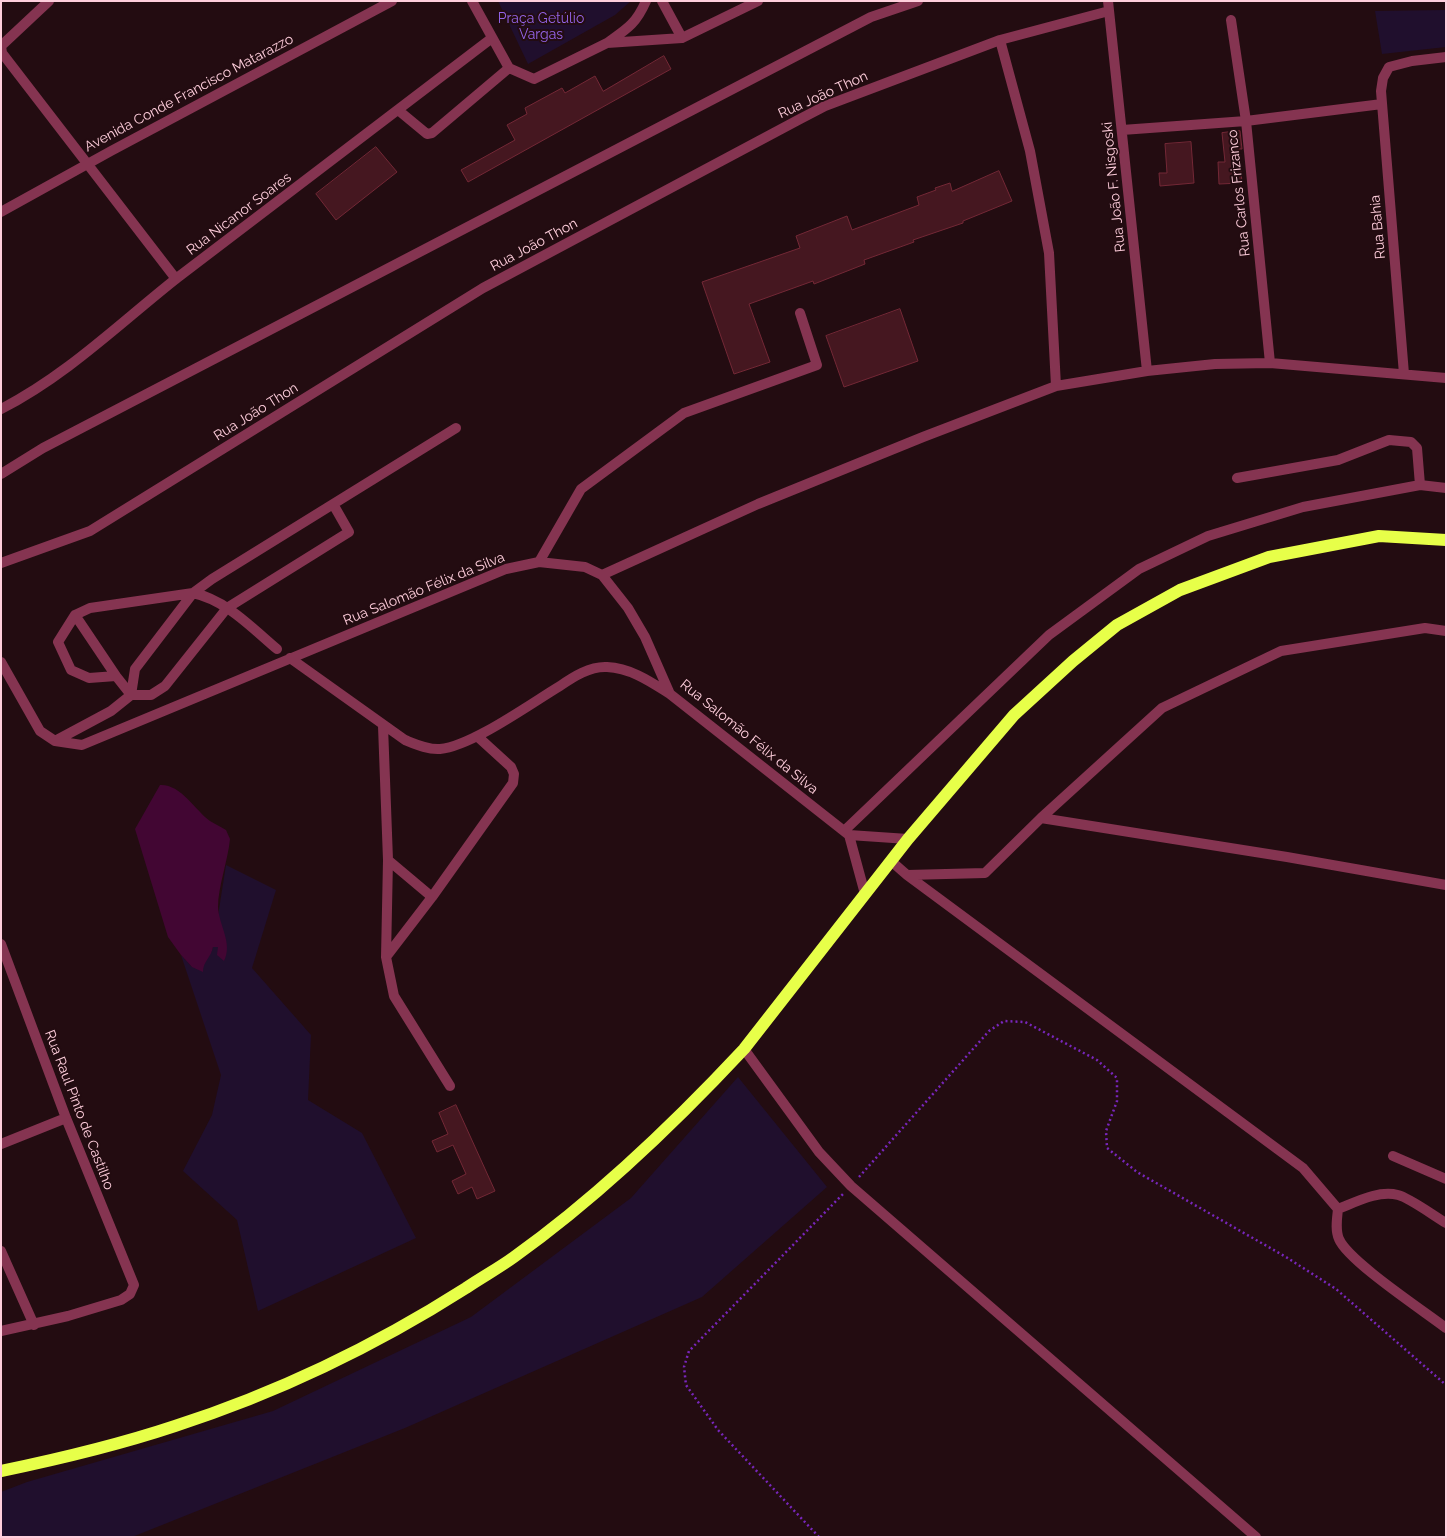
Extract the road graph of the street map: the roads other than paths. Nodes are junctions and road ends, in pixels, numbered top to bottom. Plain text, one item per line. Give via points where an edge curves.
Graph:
1 (49, 1) edge
2 (392, 1) edge
3 (472, 1) edge
4 (646, 1) edge
5 (662, 1) edge
6 (758, 1) edge
7 (918, 1) edge
8 (1109, 6) edge
9 (1231, 20) dead end
10 (492, 38) junction
11 (682, 38) junction
12 (1000, 40) junction
13 (608, 43) junction
14 (1, 46) edge
15 (1446, 57) edge
16 (509, 68) junction
17 (1382, 104) junction
18 (398, 110) junction
19 (1246, 121) junction
20 (1122, 130) junction
21 (87, 164) junction
22 (1, 212) edge
23 (176, 279) junction
24 (800, 313) dead end
25 (1270, 363) junction
26 (1147, 371) junction
27 (1404, 374) junction
28 (1446, 378) edge
29 (1056, 386) junction
30 (1, 409) edge
31 (456, 428) dead end
32 (1, 474) edge
33 (1237, 478) dead end
34 (1420, 485) junction
35 (1446, 488) edge
36 (333, 504) junction
37 (1446, 540) edge
38 (1, 562) edge
39 (539, 562) junction
40 (602, 575) junction
41 (193, 593) junction
42 (227, 608) junction
43 (75, 616) junction
44 (1446, 631) edge
45 (277, 649) dead end
46 (290, 658) junction
47 (1, 662) edge
48 (116, 676) junction
49 (670, 694) junction
50 (131, 695) junction
51 (383, 726) junction
52 (477, 736) junction
53 (55, 741) junction
54 (1041, 818) junction
55 (847, 833) junction
56 (908, 839) junction
57 (388, 860) junction
58 (891, 861) junction
59 (907, 875) junction
60 (1446, 885) edge
61 (865, 894) junction
62 (432, 897) junction
63 (1, 944) edge
64 (386, 958) junction
65 (744, 1049) junction
66 (450, 1086) dead end
67 (66, 1118) junction
68 (1, 1144) edge
69 (1393, 1156) dead end
70 (1446, 1179) edge
71 (1338, 1209) junction
72 (1446, 1223) edge
73 (1, 1251) edge
74 (34, 1325) junction
75 (1446, 1328) edge
76 (1, 1331) edge
77 (1, 1471) edge
78 (1256, 1537) edge

1 - 14 street
2 - 21 street, Avenida Conde Francisco Matarazzo
3 - 10 street
4 - 13 street via 639,16 630,26
5 - 11 street
6 - 11 street
7 - 32 street via 871,17 50,444
8 - 12 street, Rua João Thon
8 - 20 street, Rua João F. Nisgoski
9 - 19 street, Rua Carlos Frizanco
10 - 16 street
10 - 18 street, Rua Nicanor Soares
11 - 13 street
12 - 29 street via 1030,150 1049,253
12 - 38 street, Rua João Thon via 825,106 800,119 483,288 90,531
13 - 16 street via 534,79
14 - 21 street via 2,53
15 - 17 street, Rua Bahia via 1412,61 1389,68 1383,78
16 - 18 street via 432,133 427,134
17 - 19 street
17 - 27 street, Rua Bahia
18 - 23 street, Rua Nicanor Soares
19 - 20 street
19 - 25 street, Rua Carlos Frizanco
20 - 26 street, Rua João F. Nisgoski
21 - 22 street, Avenida Conde Francisco Matarazzo
21 - 23 street
23 - 30 street, Rua Nicanor Soares via 80,357
24 - 39 street via 817,365 684,413 581,489
25 - 26 street via 1215,364
25 - 27 street
26 - 29 street
27 - 28 street
29 - 40 street via 758,504
31 - 36 street
33 - 34 street via 1338,460 1389,440 1411,442 1417,448
34 - 35 street
34 - 55 street via 1303,507 1208,536 1139,569 1049,635
36 - 41 street
36 - 42 street via 350,532
37 - 56 highway via 1379,536 1277,555 1180,590 1117,626 1062,671 1014,716
39 - 40 street, Rua Salomão Félix da Silva via 585,567
39 - 46 street, Rua Salomão Félix da Silva via 506,569
40 - 49 street, Rua Salomão Félix da Silva via 628,608 645,637
41 - 42 street via 209,596
41 - 43 street via 90,608
41 - 50 street via 135,669
42 - 45 street
42 - 50 street via 165,686 151,695
43 - 48 street
43 - 48 street via 58,642 71,670 89,678
44 - 54 street via 1425,628 1281,651 1162,708
46 - 51 street
46 - 53 street, Rua Salomão Félix da Silva via 82,745
47 - 53 street, Rua Salomão Félix da Silva via 40,731
48 - 50 street
49 - 52 street via 625,670 606,667 581,673
49 - 55 street, Rua Salomão Félix da Silva
50 - 53 street via 111,711
51 - 52 street via 405,740 439,749 465,743
51 - 57 street
52 - 62 street via 511,767 514,774 513,784
54 - 59 street via 985,873
54 - 60 street
55 - 56 street
55 - 61 street
56 - 58 highway
57 - 62 street
57 - 64 street
58 - 59 street
58 - 61 highway
59 - 71 street via 1303,1168
61 - 65 highway
62 - 64 street
63 - 67 street, Rua Raul Pinto de Castilho
64 - 66 street via 394,996
65 - 77 highway via 718,1078 610,1182 514,1257 376,1341 307,1375 175,1426 114,1444
65 - 78 street via 819,1152 851,1186
67 - 68 street
67 - 74 street, Rua Raul Pinto de Castilho via 134,1285 130,1294 121,1300
69 - 70 street
71 - 72 street via 1376,1196 1399,1195
71 - 75 street via 1336,1231 1344,1248 1362,1265
73 - 74 street
74 - 76 street

